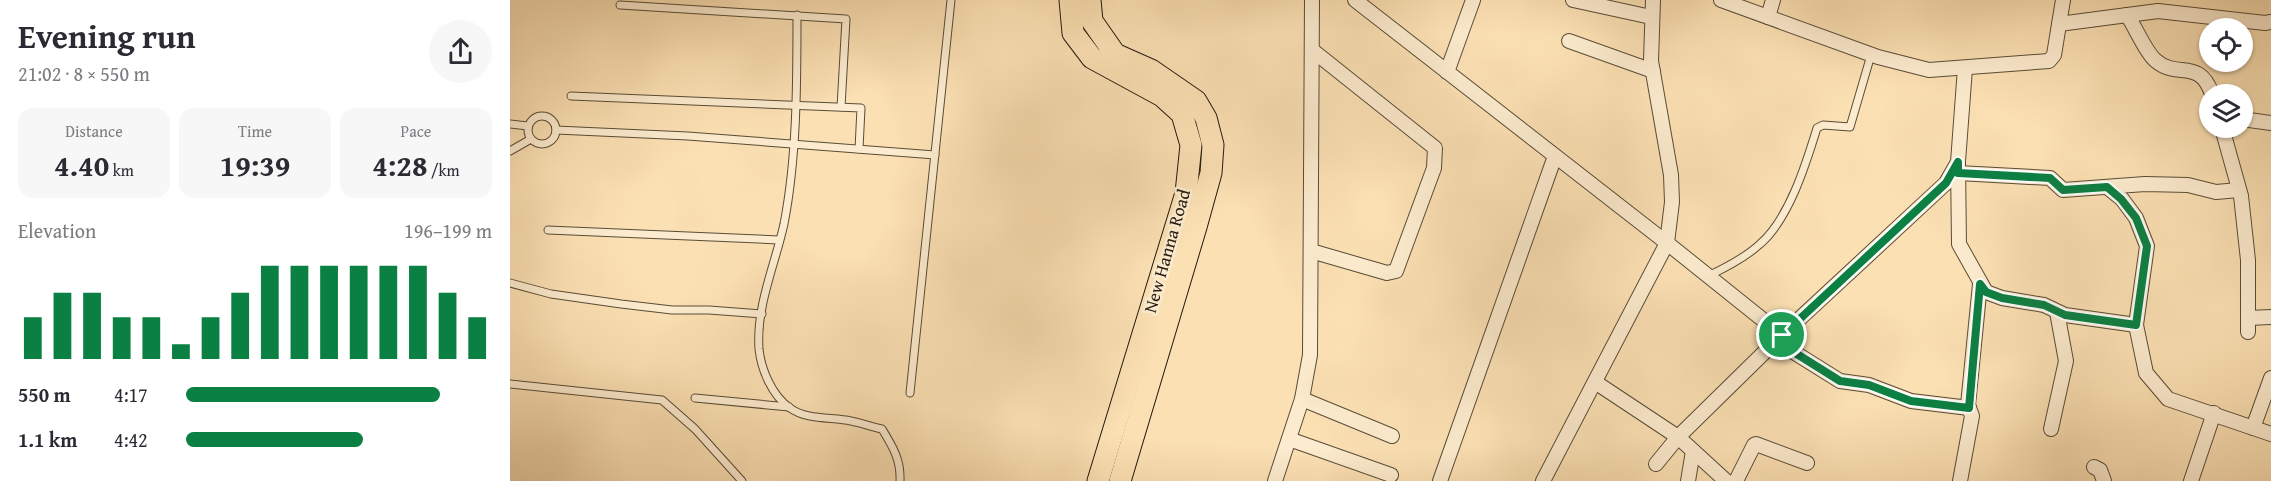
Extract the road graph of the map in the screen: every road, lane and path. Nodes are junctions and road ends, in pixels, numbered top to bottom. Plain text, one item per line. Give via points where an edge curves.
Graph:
1 (950, 0) edge
2 (1070, 0) edge
3 (1090, 0) edge
4 (1312, 0) edge
5 (1355, 0) edge
6 (1473, 0) edge
7 (1573, 0) edge
8 (1653, 0) edge
9 (1720, 0) edge
10 (1773, 0) edge
11 (2063, 0) edge
12 (620, 5) dead end
13 (797, 15) junction
14 (2127, 15) junction
15 (1651, 17) junction
16 (1768, 17) junction
17 (2271, 22) edge
18 (2058, 24) junction
19 (1569, 41) dead end
20 (1312, 50) junction
21 (1872, 55) junction
22 (1965, 68) junction
23 (1653, 71) junction
24 (1447, 72) junction
25 (2208, 84) edge
26 (571, 96) dead end
27 (794, 104) junction
28 (841, 107) junction
29 (2253, 121) edge
30 (2271, 123) edge
31 (510, 124) edge
32 (528, 126) junction
33 (556, 130) junction
34 (2225, 138) edge
35 (531, 139) junction
36 (793, 144) junction
37 (860, 149) junction
38 (510, 151) edge
39 (934, 155) junction
40 (1555, 156) junction
41 (1958, 168) junction
42 (2107, 187) junction
43 (2239, 190) junction
44 (548, 230) dead end
45 (779, 240) junction
46 (1667, 243) junction
47 (1311, 251) junction
48 (1708, 276) junction
49 (510, 283) edge
50 (1980, 284) junction
51 (2057, 312) junction
52 (762, 314) junction
53 (2271, 317) edge
54 (2136, 325) junction
55 (1779, 338) junction
56 (2271, 378) edge
57 (1595, 382) junction
58 (510, 384) edge
59 (910, 393) dead end
60 (695, 398) dead end
61 (1302, 399) junction
62 (789, 407) junction
63 (1969, 408) junction
64 (2214, 413) junction
65 (2253, 428) junction
66 (2051, 429) dead end
67 (2271, 434) edge
68 (1392, 436) dead end
69 (1678, 437) junction
70 (1289, 439) junction
71 (1693, 451) junction
72 (1807, 462) dead end
73 (1656, 464) dead end
74 (2094, 467) dead end
75 (1391, 475) dead end
76 (1280, 480) edge
77 (742, 481) edge
78 (900, 481) edge
79 (1098, 481) edge
80 (1120, 481) edge
81 (1440, 481) edge
82 (1543, 481) edge
83 (1688, 481) edge
84 (1726, 481) edge
85 (1736, 481) edge
86 (1960, 481) edge
87 (2104, 481) edge
88 (2191, 481) edge

1 - 39 lane
2 - 79 main road, New Hanna Road via 1073,33 1092,58 1162,96 1182,114 1191,145 1186,193
3 - 80 main road, New Hanna Road via 1092,21 1115,54 1151,70 1196,101 1206,118 1213,145 1211,173
4 - 20 street
5 - 24 street
6 - 24 street
7 - 15 street
8 - 15 street
9 - 16 street
10 - 16 street
11 - 18 street
12 - 13 lane
13 - 27 lane
13 - 28 lane via 846,19
14 - 17 street via 2158,11
14 - 18 street
14 - 25 street via 2156,61 2168,68 2198,74
15 - 23 street
16 - 21 street
18 - 22 street via 2054,55 2049,61
19 - 23 street
20 - 47 street
20 - 47 street via 1436,148 1436,154 1396,271 1387,273
21 - 22 street via 1929,70
21 - 48 lane via 1851,127 1817,128 1802,174 1774,229 1760,245
22 - 41 street
23 - 46 street via 1671,175
24 - 40 street
26 - 27 lane
27 - 28 lane
27 - 36 lane
28 - 37 lane via 861,108
29 - 30 street
31 - 32 lane
32 - 33 lane via 534,118 544,116
32 - 35 lane
33 - 35 lane via 553,139 545,144
33 - 36 lane
34 - 43 street
35 - 38 lane
36 - 37 lane
36 - 45 lane
37 - 39 lane
39 - 59 lane
40 - 46 street
40 - 81 street
41 - 42 street via 2050,178 2063,190
41 - 50 street via 1959,244
41 - 55 street
42 - 43 street via 2145,184 2188,185 2216,192
42 - 54 street via 2136,218 2147,246
43 - 53 street via 2248,260 2248,325
44 - 45 lane
45 - 52 lane
46 - 48 street
46 - 57 street
47 - 61 street via 1310,355
48 - 55 street
49 - 52 lane via 550,294 621,304
50 - 51 street via 1986,292 2002,298 2044,305
50 - 63 street
51 - 54 street
51 - 66 street via 2066,361
52 - 62 lane via 762,367 775,393
54 - 64 street via 2146,373 2168,399
55 - 63 street via 1840,381 1869,385 1911,401
55 - 69 street
56 - 65 street
57 - 69 street
57 - 82 street
58 - 77 lane via 662,400 695,429
60 - 62 lane
61 - 68 street
61 - 70 street
62 - 78 lane via 801,414 882,429 897,452
63 - 86 street via 1972,416
64 - 65 street
64 - 88 street
65 - 67 street
69 - 71 street
69 - 73 street
70 - 75 street
70 - 76 street
71 - 83 street
71 - 84 street
72 - 85 street via 1756,444
74 - 87 street via 2100,470

